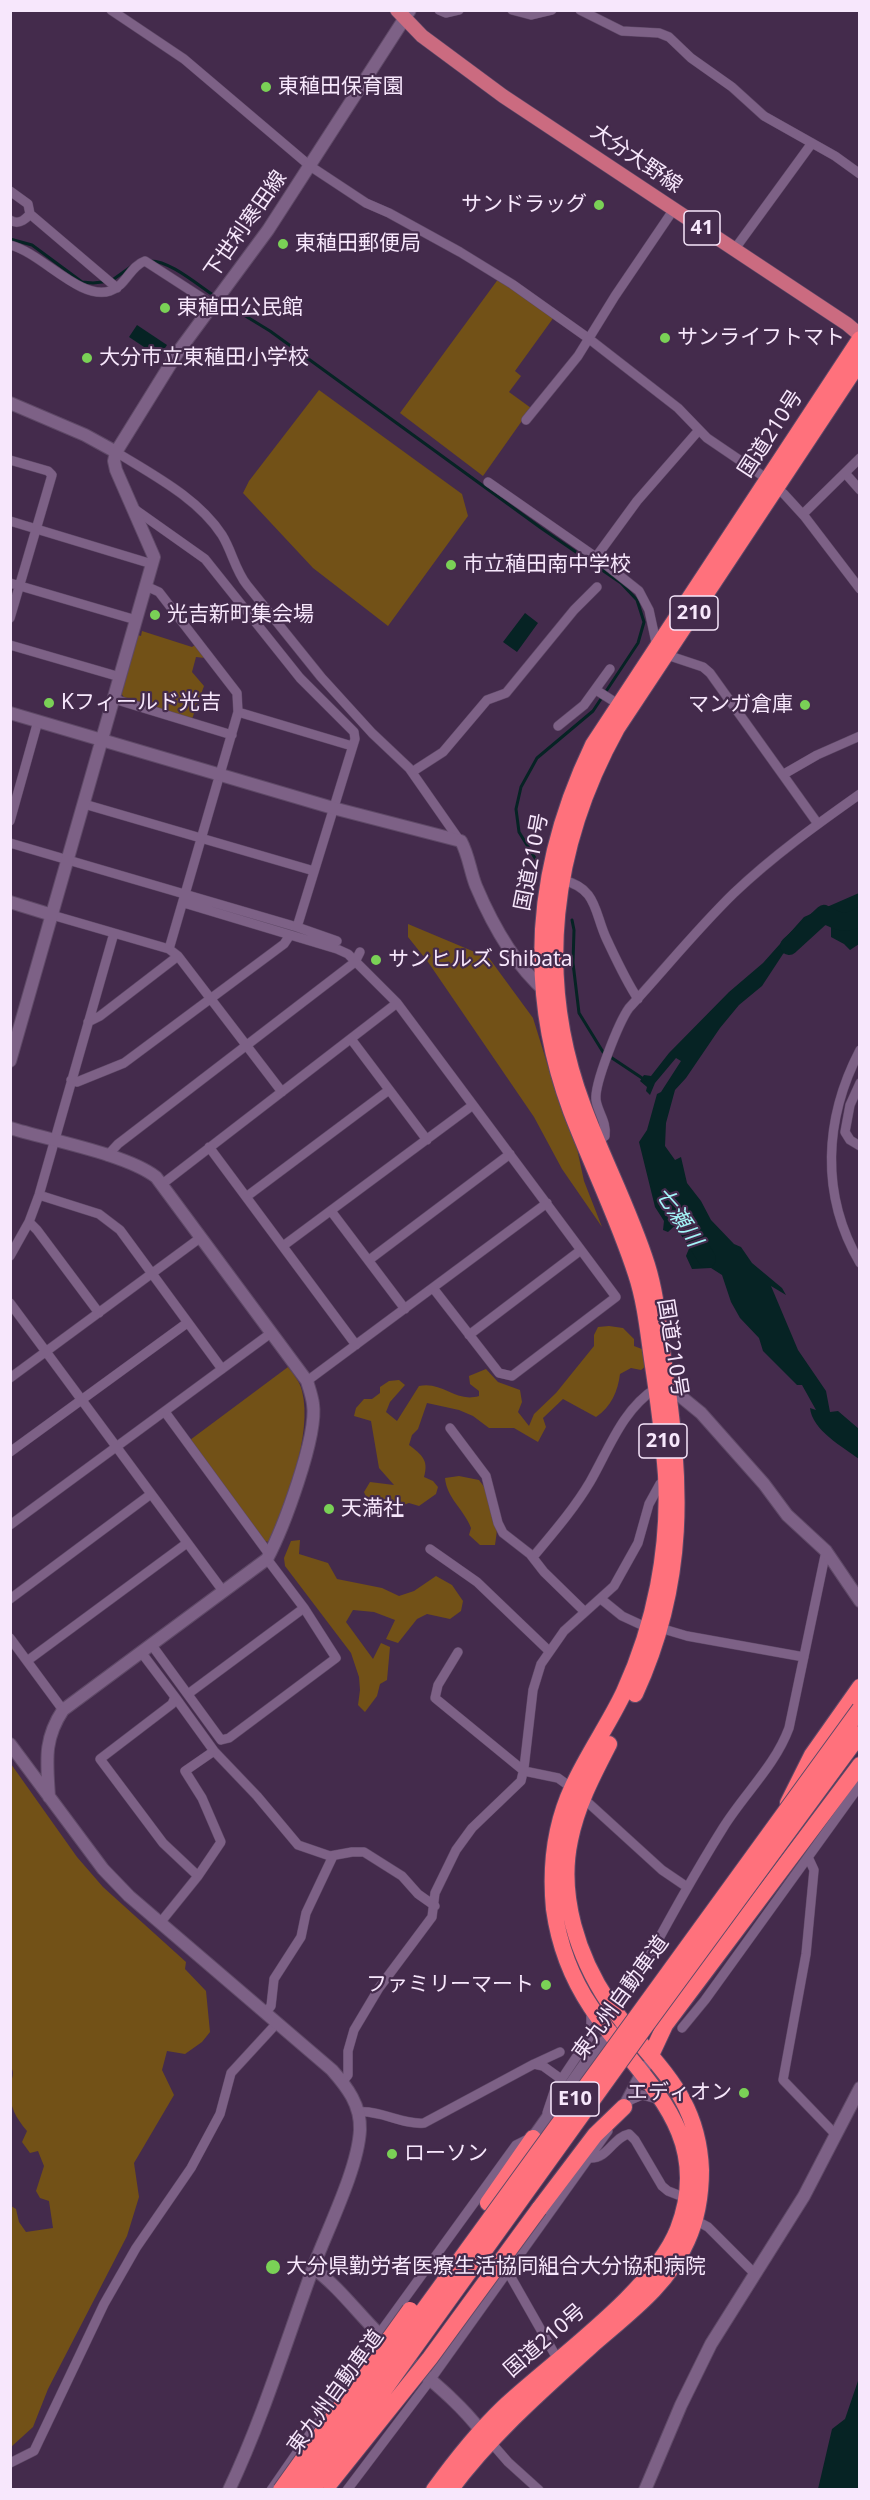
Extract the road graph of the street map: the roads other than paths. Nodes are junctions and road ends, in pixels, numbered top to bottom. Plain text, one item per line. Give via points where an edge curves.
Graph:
1 (111, 10) edge
2 (438, 10) edge
3 (459, 10) edge
4 (512, 10) edge
5 (552, 10) edge
6 (580, 10) edge
7 (404, 14) edge
8 (813, 143) junction
9 (310, 166) junction
10 (860, 174) edge
11 (10, 191) edge
12 (674, 209) junction
13 (30, 214) junction
14 (10, 220) edge
15 (10, 245) edge
16 (734, 250) junction
17 (117, 288) junction
18 (213, 305) junction
19 (860, 337) edge
20 (588, 338) junction
21 (860, 361) edge
22 (10, 403) edge
23 (526, 420) dead end
24 (699, 430) junction
25 (116, 452) junction
26 (860, 458) edge
27 (10, 460) edge
28 (845, 473) junction
29 (488, 482) dead end
30 (772, 483) junction
31 (860, 490) edge
32 (133, 508) junction
33 (803, 514) junction
34 (10, 521) edge
35 (36, 529) junction
36 (596, 557) junction
37 (152, 564) junction
38 (15, 585) edge
39 (146, 586) junction
40 (597, 587) dead end
41 (860, 590) edge
42 (10, 618) edge
43 (136, 620) junction
44 (10, 645) edge
45 (662, 651) junction
46 (610, 669) dead end
47 (120, 677) junction
48 (606, 696) junction
49 (114, 699) junction
50 (238, 712) junction
51 (10, 713) edge
52 (38, 721) junction
53 (558, 726) dead end
54 (232, 735) junction
55 (860, 736) edge
56 (102, 740) junction
57 (352, 746) junction
58 (412, 772) junction
59 (220, 774) junction
60 (784, 774) junction
61 (860, 794) edge
62 (84, 804) junction
63 (333, 808) junction
64 (10, 822) edge
65 (818, 824) junction
66 (201, 837) junction
67 (461, 842) junction
68 (10, 843) edge
69 (68, 860) junction
70 (314, 871) junction
71 (562, 880) junction
72 (184, 898) junction
73 (10, 902) edge
74 (52, 915) junction
75 (297, 927) junction
76 (114, 933) junction
77 (290, 935) junction
78 (337, 941) dead end
79 (169, 950) junction
80 (360, 952) dead end
81 (178, 956) junction
82 (355, 962) junction
83 (543, 989) junction
84 (638, 999) junction
85 (211, 1000) junction
86 (557, 1000) junction
87 (397, 1003) junction
88 (88, 1022) junction
89 (13, 1038) edge
90 (351, 1039) junction
91 (247, 1046) junction
92 (860, 1050) edge
93 (10, 1060) edge
94 (71, 1080) junction
95 (860, 1083) edge
96 (389, 1090) junction
97 (282, 1092) junction
98 (473, 1105) junction
99 (10, 1128) edge
100 (426, 1140) junction
101 (53, 1141) junction
102 (598, 1141) junction
103 (860, 1146) edge
104 (209, 1147) junction
105 (510, 1154) junction
106 (107, 1155) junction
107 (160, 1185) junction
108 (39, 1195) junction
109 (246, 1197) junction
110 (547, 1203) junction
111 (331, 1211) junction
112 (29, 1222) junction
113 (200, 1238) junction
114 (283, 1246) junction
115 (581, 1250) junction
116 (10, 1256) edge
117 (369, 1260) junction
118 (860, 1263) edge
119 (152, 1274) junction
120 (433, 1288) junction
121 (10, 1303) edge
122 (405, 1309) junction
123 (99, 1313) junction
124 (187, 1323) junction
125 (271, 1333) junction
126 (470, 1335) junction
127 (356, 1345) junction
128 (46, 1352) junction
129 (222, 1369) junction
130 (10, 1378) edge
131 (307, 1381) junction
132 (662, 1387) junction
133 (82, 1400) junction
134 (165, 1412) junction
135 (450, 1428) dead end
136 (117, 1447) junction
137 (10, 1452) edge
138 (666, 1479) junction
139 (151, 1494) junction
140 (10, 1525) edge
141 (643, 1527) junction
142 (666, 1527) junction
143 (187, 1543) junction
144 (430, 1549) dead end
145 (826, 1551) junction
146 (268, 1556) junction
147 (533, 1557) junction
148 (223, 1591) junction
149 (10, 1599) edge
150 (601, 1599) junction
151 (860, 1600) edge
152 (303, 1608) junction
153 (585, 1612) junction
154 (654, 1628) junction
155 (10, 1638) edge
156 (151, 1644) junction
157 (549, 1651) junction
158 (141, 1652) junction
159 (458, 1652) dead end
160 (804, 1657) junction
161 (27, 1661) junction
162 (860, 1687) edge
163 (188, 1694) junction
164 (175, 1697) junction
165 (860, 1709) edge
166 (63, 1710) junction
167 (860, 1734) edge
168 (10, 1744) edge
169 (214, 1751) junction
170 (860, 1765) edge
171 (524, 1771) junction
172 (860, 1785) edge
173 (577, 1792) junction
174 (49, 1797) junction
175 (333, 1856) junction
176 (808, 1857) junction
177 (198, 1876) junction
178 (687, 1887) junction
179 (435, 1906) junction
180 (160, 1923) junction
181 (634, 1985) dead end
182 (603, 1994) junction
183 (662, 1999) junction
184 (589, 2003) junction
185 (265, 2013) junction
186 (277, 2023) junction
187 (627, 2026) junction
188 (673, 2026) junction
189 (616, 2040) junction
190 (647, 2050) junction
191 (560, 2052) dead end
192 (534, 2064) junction
193 (643, 2073) junction
194 (561, 2079) junction
195 (342, 2082) junction
196 (860, 2088) edge
197 (626, 2104) junction
198 (670, 2111) junction
199 (358, 2112) junction
200 (544, 2121) junction
201 (836, 2135) junction
202 (533, 2138) junction
203 (590, 2158) junction
204 (686, 2198) junction
205 (695, 2220) junction
206 (313, 2268) junction
207 (508, 2272) junction
208 (754, 2273) junction
209 (379, 2334) junction
210 (558, 2360) junction
211 (431, 2379) junction
212 (486, 2436) junction
213 (10, 2463) edge
214 (229, 2490) edge
215 (271, 2490) edge
216 (281, 2490) edge
217 (293, 2490) edge
218 (312, 2490) edge
219 (325, 2490) edge
220 (347, 2490) edge
221 (434, 2490) edge
222 (450, 2490) edge
223 (539, 2490) edge
224 (645, 2490) edge

1 - 9 street via 184,60
2 - 3 street
4 - 5 street via 531,15
6 - 8 street via 622,31 669,37 764,116
7 - 9 street, 下世利寒田線
7 - 12 main road, 大分大野線 / 41 via 422,36 503,96
8 - 10 street
8 - 16 street
9 - 18 street, 下世利寒田線
9 - 20 street via 366,203 505,280
11 - 13 street via 28,204
12 - 16 main road, 大分大野線 / 41
12 - 20 street
13 - 14 street via 21,222
13 - 17 street
15 - 17 street via 33,254 81,288 103,292
16 - 19 main road, 大分大野線 / 41 via 847,324
17 - 18 street via 145,261
18 - 25 street, 下世利寒田線 via 178,352
19 - 30 highway, 国道210号 / 210
20 - 23 street
20 - 24 street via 678,408
21 - 30 highway, 国道210号 / 210
22 - 25 street
24 - 30 street
24 - 36 street via 637,501
25 - 32 street via 116,470
25 - 58 street via 189,499 217,528 242,578 293,643
26 - 28 street
27 - 35 street via 52,475
28 - 31 street
28 - 33 street
29 - 36 street
30 - 33 street
30 - 45 highway, 国道210号 / 210
32 - 37 street via 153,551
32 - 57 street via 205,559 300,678 351,727 355,739
33 - 41 street
34 - 35 street
35 - 37 street
35 - 38 street
36 - 45 street via 643,597
37 - 39 street
38 - 42 street
38 - 43 street
39 - 43 street
39 - 50 street via 159,592 237,693
40 - 58 street via 506,693 487,700 443,752
43 - 47 street
44 - 47 street
45 - 48 highway, 国道210号 / 210
45 - 60 street via 707,669
45 - 71 highway, 国道210号 / 210 via 598,762 580,807
46 - 48 street
47 - 49 street
48 - 53 street via 584,705
48 - 83 highway, 国道210号 / 210 via 557,838 543,916
49 - 54 street
49 - 56 street
50 - 54 street
50 - 57 street
51 - 52 street
52 - 56 street
52 - 64 street
54 - 59 street
55 - 60 street
56 - 59 street
56 - 62 street
57 - 63 street
58 - 67 street
59 - 63 street
59 - 66 street
60 - 65 street
61 - 65 street
62 - 66 street
62 - 69 street
63 - 67 street
63 - 70 street
65 - 84 street via 734,894
66 - 70 street
66 - 72 street
67 - 83 street via 477,887 506,943 522,968
68 - 69 street
69 - 72 street
69 - 74 street
70 - 75 street
71 - 84 street via 581,888 594,903 607,939
71 - 86 highway, 国道210号 / 210 via 555,934
72 - 75 street
72 - 77 street
72 - 79 street
73 - 74 street
74 - 76 street
74 - 89 street
75 - 78 street
76 - 79 street
76 - 88 street
77 - 82 street via 337,949
77 - 85 street via 284,945
79 - 81 street
80 - 82 street
81 - 85 street
81 - 88 street
82 - 87 street
82 - 91 street
83 - 86 street
83 - 132 highway, 国道210号 / 210 via 564,1091 640,1287
84 - 102 street via 622,1019 597,1089 597,1105 606,1128
85 - 91 street
85 - 94 street via 124,1064 77,1082
86 - 102 highway, 国道210号 / 210 via 576,1086
87 - 90 street
87 - 98 street
88 - 94 street
89 - 93 street
90 - 96 street
90 - 97 street
91 - 97 street
91 - 106 street
92 - 118 street via 838,1100 831,1166 840,1220
94 - 101 street
95 - 103 street via 850,1105 845,1132
96 - 100 street
96 - 109 street
97 - 104 street
98 - 100 street
98 - 105 street
99 - 101 street
100 - 111 street
101 - 106 street
101 - 108 street
102 - 132 highway, 国道210号 / 210 via 651,1279
104 - 107 street
104 - 109 street
105 - 110 street
105 - 117 street
106 - 107 street via 147,1171
107 - 113 street
108 - 112 street
108 - 119 street via 99,1214 120,1230
109 - 114 street
110 - 115 street
110 - 120 street
111 - 114 street
111 - 117 street
112 - 116 street
112 - 123 street
113 - 119 street
113 - 125 street
114 - 127 street
115 - 126 street
115 - 126 street via 616,1297 512,1376 499,1373
117 - 122 street
119 - 123 street
119 - 124 street
120 - 122 street
120 - 126 street
121 - 128 street
122 - 127 street
123 - 128 street
124 - 129 street
124 - 133 street
125 - 129 street
125 - 131 street
127 - 131 street
128 - 130 street
128 - 133 street
129 - 134 street
131 - 146 street via 314,1404 313,1425 283,1527
132 - 138 highway, 国道210号 / 210
132 - 145 street via 701,1413 787,1515
132 - 147 street via 644,1396 621,1424 574,1506
132 - 154 highway, 国道210号 / 210 via 677,1464 678,1522 673,1571
133 - 136 street
133 - 137 street
134 - 136 street
134 - 146 street
135 - 147 street via 486,1476 503,1533
136 - 139 street
136 - 140 street
138 - 141 street via 649,1504
138 - 142 highway, 国道210号 / 210
139 - 143 street
139 - 149 street
141 - 142 street
141 - 150 street via 621,1576
142 - 154 highway, 国道210号 / 210
143 - 148 street
143 - 161 street
144 - 157 street via 477,1582
145 - 151 street
145 - 160 street
146 - 148 street
146 - 152 street
147 - 153 street
148 - 156 street
150 - 153 street
150 - 154 street via 622,1616
152 - 163 street
152 - 163 street via 336,1658 229,1738 221,1740
153 - 157 street
154 - 160 street
154 - 173 highway, 国道210号 / 210
155 - 161 street
156 - 158 street
156 - 163 street
157 - 171 street via 534,1683
158 - 164 street
158 - 166 street
159 - 171 street via 438,1685 435,1698
160 - 178 street via 784,1742
161 - 166 street
162 - 183 highway via 798,1779 772,1838
164 - 169 street
164 - 177 street via 172,1704 100,1760 162,1842
165 - 217 highway, 東九州自動車道 / E10, bridge
166 - 174 street via 48,1741
167 - 218 highway, 東九州自動車道 / E10, bridge
168 - 174 street
169 - 175 street via 298,1845
169 - 177 street via 185,1771 221,1842
170 - 188 highway
171 - 173 street via 558,1778
171 - 179 street via 518,1784 472,1828 456,1850 436,1889
172 - 176 street
173 - 178 street via 646,1856
173 - 182 highway, 国道210号 / 210 via 569,1841 569,1899 583,1955
173 - 184 highway, 国道210号 / 210 via 556,1839 554,1903 563,1950
174 - 180 street via 102,1869
175 - 179 street via 352,1852 370,1856 402,1876
175 - 185 street via 306,1913 301,1937 274,1979 271,2006
176 - 188 street via 705,2000
176 - 201 street via 814,1870 806,1954 783,2080
177 - 180 street
178 - 181 street
179 - 195 street via 426,1927 354,2030 348,2051 348,2075
180 - 185 street
182 - 183 highway via 628,2012 645,2009
182 - 187 highway, 国道210号 / 210
183 - 187 highway
184 - 189 highway, 国道210号 / 210
184 - 194 street via 591,2035
185 - 186 street
186 - 195 street
186 - 213 street via 231,2073 220,2114 191,2168 136,2248 104,2304 34,2451
187 - 189 street
187 - 190 highway, 国道210号 / 210
188 - 190 highway
189 - 190 highway
189 - 193 highway, 国道210号 / 210
189 - 200 street via 596,2049
190 - 193 street
190 - 205 highway, 国道210号 / 210 via 683,2099 696,2130 701,2177
191 - 192 street
192 - 194 street
192 - 199 street via 424,2123
193 - 197 street
193 - 198 highway, 国道210号 / 210
194 - 200 street
195 - 199 street
196 - 201 street
197 - 198 street via 634,2097 649,2095
197 - 203 street
197 - 219 highway, bridge via 595,2135 430,2358
198 - 204 highway, 国道210号 / 210 via 685,2152
199 - 206 street via 360,2130 354,2159
200 - 202 street
201 - 208 street via 804,2196
202 - 209 street via 516,2145
202 - 216 highway, bridge
203 - 204 street via 599,2157 629,2134 662,2186
203 - 207 street
204 - 210 highway, 国道210号 / 210 via 679,2228 659,2262
205 - 208 street via 708,2227
205 - 212 highway, 国道210号 / 210 via 680,2254 657,2285
206 - 209 street
206 - 214 street via 260,2419
207 - 210 street
207 - 211 street
208 - 224 street via 711,2344 676,2414
209 - 211 street
209 - 215 street
210 - 212 highway, 国道210号 / 210
211 - 212 street
211 - 220 street
212 - 221 highway, 国道210号 / 210
212 - 222 highway, 国道210号 / 210
212 - 223 street

